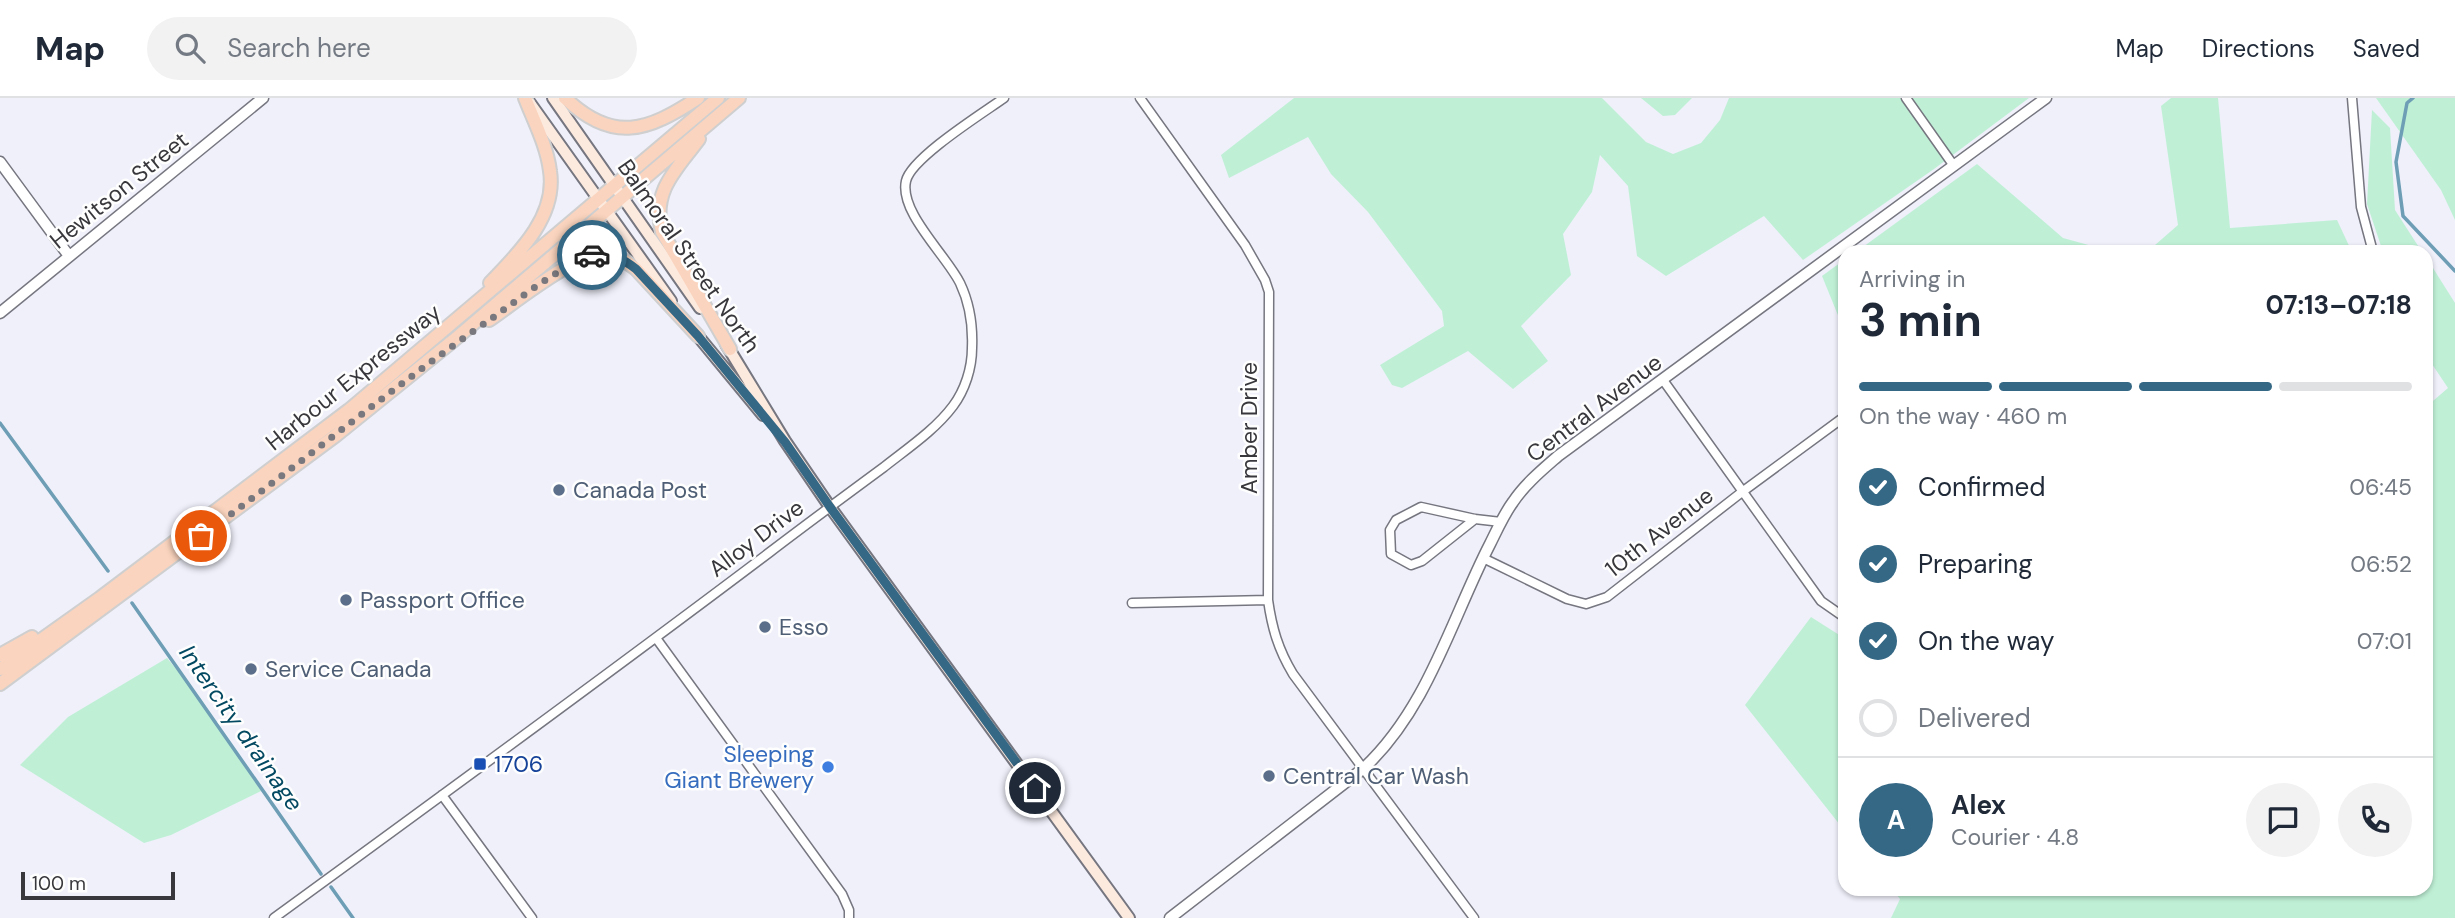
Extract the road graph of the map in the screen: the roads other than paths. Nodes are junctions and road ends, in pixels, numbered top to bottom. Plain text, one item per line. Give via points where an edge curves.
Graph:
1 (263, 98) edge
2 (526, 98) edge
3 (553, 98) edge
4 (565, 98) edge
5 (698, 98) edge
6 (718, 98) edge
7 (739, 98) edge
8 (1004, 98) edge
9 (1140, 98) edge
10 (1906, 98) edge
11 (2046, 98) edge
12 (2353, 98) edge
13 (714, 120) junction
14 (0, 162) edge
15 (1954, 166) junction
16 (614, 186) junction
17 (600, 199) junction
18 (623, 199) junction
19 (608, 211) junction
20 (1847, 245) edge
21 (2371, 245) edge
22 (1838, 251) edge
23 (69, 256) junction
24 (0, 313) edge
25 (698, 336) junction
26 (435, 339) junction
27 (730, 349) junction
28 (420, 368) junction
29 (1663, 380) junction
30 (1838, 421) edge
31 (785, 442) junction
32 (1742, 492) junction
33 (830, 507) junction
34 (1475, 519) junction
35 (1501, 522) junction
36 (1483, 558) junction
37 (1268, 600) junction
38 (1132, 603) dead end
39 (88, 606) junction
40 (1838, 613) edge
41 (656, 638) junction
42 (0, 655) edge
43 (2, 679) edge
44 (1364, 768) junction
45 (442, 795) junction
46 (274, 918) edge
47 (532, 918) edge
48 (849, 918) edge
49 (1129, 918) edge
50 (1170, 918) edge
51 (1474, 918) edge

1 - 23 street, Hewitson Street
2 - 17 main road, Balmoral Street North
2 - 26 main road via 548,157 550,199 515,258
3 - 16 main road, Balmoral Street North
4 - 5 main road via 590,118 633,128 670,117
6 - 16 main road, Harbour Expressway
7 - 13 main road, Harbour Expressway
8 - 33 street, Alloy Drive via 927,154 906,181 912,213 952,268 970,306 972,359 963,388 932,429
9 - 37 street, Amber Drive via 1245,245 1269,292
10 - 15 street
11 - 15 street, Central Avenue
12 - 21 street via 2361,207
13 - 18 main road, Harbour Expressway
13 - 27 main road via 665,186 659,218
14 - 23 street
15 - 20 street, Central Avenue
16 - 17 main road, Harbour Expressway
16 - 18 main road, Balmoral Street North
17 - 19 main road, Balmoral Street North
17 - 26 main road, Harbour Expressway
18 - 19 main road, Harbour Expressway
18 - 27 main road, Balmoral Street North
19 - 25 main road, Balmoral Street North
19 - 28 main road, Harbour Expressway
22 - 29 street, Central Avenue
23 - 24 street, Hewitson Street
25 - 28 main road via 636,269 599,253 566,268
25 - 31 main road, Balmoral Street North
26 - 39 main road, Harbour Expressway via 349,410
27 - 31 main road, Balmoral Street North
28 - 43 main road, Harbour Expressway via 325,444
29 - 32 street
29 - 35 street, Central Avenue via 1558,456 1526,485
30 - 32 street, 10th Avenue
31 - 33 main road, Balmoral Street North
32 - 36 street, 10th Avenue via 1607,597 1586,604
32 - 40 street via 1821,601
33 - 41 street, Alloy Drive
33 - 49 main road, Balmoral Street North
34 - 34 street via 1421,507 1396,520 1390,530 1391,554 1411,565 1422,561
34 - 35 street
35 - 36 street, Central Avenue
36 - 44 street, Central Avenue via 1415,705 1384,749
37 - 38 street
37 - 44 street, Amber Drive via 1280,652
39 - 42 main road
39 - 43 main road, Harbour Expressway
41 - 45 street, Alloy Drive
41 - 48 street via 842,894
44 - 50 street, Central Avenue
44 - 51 street, Amber Drive
45 - 46 street, Alloy Drive
45 - 47 street

